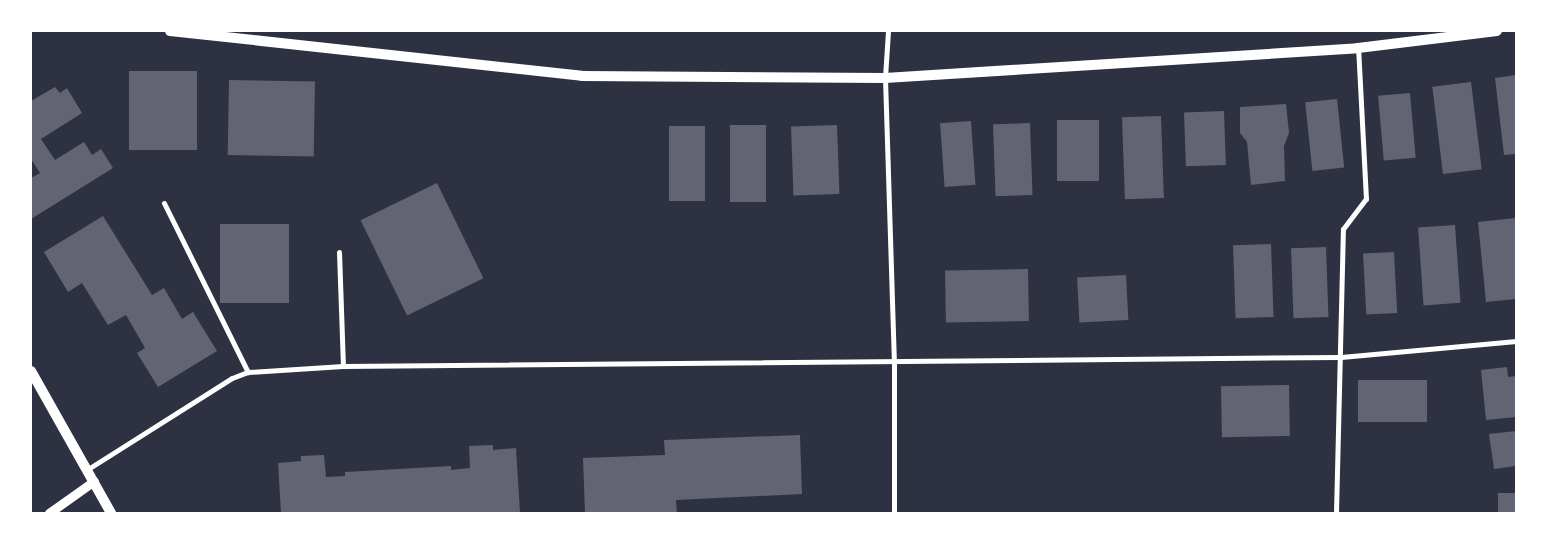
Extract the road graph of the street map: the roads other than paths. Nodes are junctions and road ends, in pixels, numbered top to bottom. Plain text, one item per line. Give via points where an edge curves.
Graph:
1 (170, 31) edge
2 (888, 31) edge
3 (1497, 31) edge
4 (1358, 48) junction
5 (885, 78) junction
6 (164, 203) dead end
7 (339, 252) dead end
8 (1516, 341) edge
9 (1341, 357) junction
10 (894, 362) junction
11 (343, 366) junction
12 (31, 371) edge
13 (248, 372) junction
14 (88, 469) junction
15 (94, 482) junction
16 (49, 513) edge
17 (111, 513) edge
18 (894, 513) edge
19 (1336, 513) edge

1 - 5 main road via 582,76
2 - 5 street
3 - 4 main road
4 - 5 main road
4 - 9 street via 1366,200 1343,229
5 - 10 street
6 - 13 street
7 - 11 street
8 - 9 street
9 - 10 street
9 - 19 street
10 - 11 street
10 - 18 street
11 - 13 street
12 - 14 main road
13 - 14 street via 232,378
14 - 15 main road
15 - 16 street
15 - 17 main road

